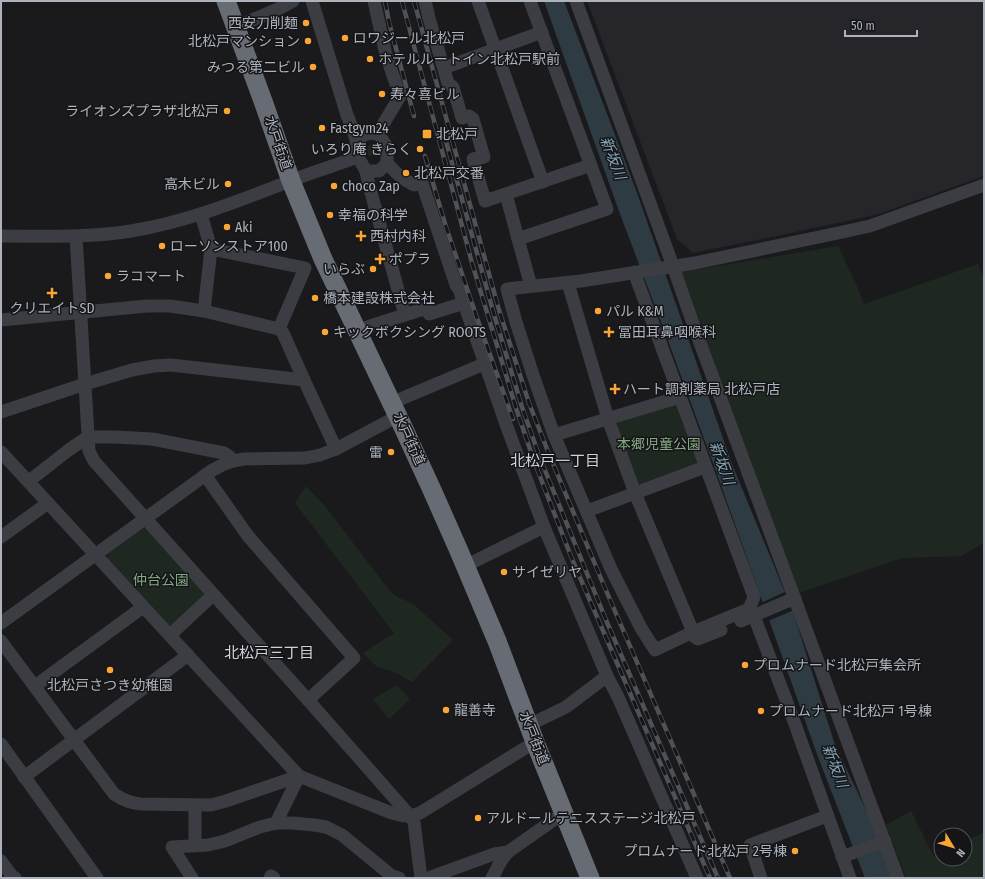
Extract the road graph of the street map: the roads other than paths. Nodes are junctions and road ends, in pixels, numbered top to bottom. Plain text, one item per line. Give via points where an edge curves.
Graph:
1 (226, 1) edge
2 (293, 1) edge
3 (312, 1) edge
4 (374, 1) edge
5 (425, 1) edge
6 (478, 1) edge
7 (530, 1) edge
8 (576, 1) edge
9 (236, 27) junction
10 (542, 32) junction
11 (495, 49) junction
12 (444, 68) junction
13 (378, 133) junction
14 (356, 140) junction
15 (358, 157) junction
16 (387, 163) junction
17 (591, 165) junction
18 (366, 171) junction
19 (291, 181) junction
20 (543, 182) junction
21 (984, 185) edge
22 (506, 194) junction
23 (201, 214) junction
24 (1, 236) edge
25 (76, 236) junction
26 (518, 239) junction
27 (211, 249) junction
28 (323, 259) junction
29 (673, 266) junction
30 (305, 268) junction
31 (634, 272) junction
32 (568, 283) junction
33 (532, 286) junction
34 (464, 303) junction
35 (204, 311) junction
36 (80, 312) junction
37 (405, 315) junction
38 (1, 320) edge
39 (280, 329) junction
40 (358, 331) junction
41 (484, 364) junction
42 (304, 380) junction
43 (85, 384) junction
44 (680, 397) junction
45 (395, 410) junction
46 (1, 412) edge
47 (608, 419) junction
48 (554, 435) junction
49 (88, 437) junction
50 (336, 449) junction
51 (3, 458) edge
52 (233, 461) junction
53 (705, 467) junction
54 (205, 475) junction
55 (29, 481) junction
56 (635, 494) junction
57 (48, 502) junction
58 (587, 511) junction
59 (145, 518) junction
60 (544, 527) junction
61 (1, 537) edge
62 (95, 554) junction
63 (465, 566) junction
64 (213, 595) junction
65 (792, 599) junction
66 (143, 607) junction
67 (759, 614) junction
68 (1, 623) edge
69 (693, 632) junction
70 (170, 635) junction
71 (1, 641) edge
72 (188, 655) junction
73 (607, 676) junction
74 (35, 686) junction
75 (308, 700) junction
76 (532, 734) junction
77 (74, 740) junction
78 (1, 744) edge
79 (299, 776) junction
80 (24, 777) junction
81 (195, 805) junction
82 (565, 812) junction
83 (827, 816) junction
84 (411, 817) junction
85 (276, 824) junction
86 (885, 841) junction
87 (194, 846) junction
88 (508, 852) junction
89 (842, 857) junction
90 (1, 861) edge
91 (497, 875) edge
92 (12, 877) edge
93 (97, 878) edge
94 (192, 878) edge
95 (270, 878) edge
96 (274, 878) edge
97 (399, 878) edge
98 (421, 878) edge
99 (428, 878) edge
100 (590, 878) edge
101 (697, 878) edge
102 (761, 878) edge
103 (850, 878) edge
104 (898, 878) edge

1 - 9 highway, 水戸街道
2 - 9 street
3 - 14 street
4 - 13 street via 386,55 400,96
5 - 12 street
6 - 11 street
7 - 10 street
8 - 29 street
9 - 19 highway, 水戸街道
10 - 11 street
10 - 17 street
11 - 12 street
11 - 20 street
12 - 22 street via 448,83 453,87 462,118 469,116 473,119 484,157 473,159 485,201
13 - 14 street via 366,134
13 - 16 street via 387,147
14 - 15 street
15 - 18 street
15 - 19 street
16 - 18 street via 379,171
16 - 34 street via 401,178 414,185 422,183
17 - 20 street
17 - 26 street via 607,209
18 - 37 street
19 - 23 street
19 - 28 highway, 水戸街道
20 - 22 street
21 - 29 street via 870,226
22 - 26 street
23 - 25 street via 132,231
23 - 27 street
24 - 25 street
25 - 36 street
26 - 33 street
27 - 30 street
27 - 35 street
28 - 30 street
28 - 40 highway, 水戸街道
29 - 31 street
29 - 65 street
30 - 39 street
31 - 32 street
31 - 44 street
32 - 33 street
32 - 47 street
33 - 48 street via 507,289 530,367
34 - 37 street via 429,314 427,308
34 - 41 street
35 - 36 street via 170,306 147,306
35 - 39 street
36 - 38 street
36 - 43 street
37 - 40 street
39 - 42 street
40 - 45 highway, 水戸街道
41 - 45 street
41 - 60 street
42 - 43 street via 154,366
42 - 50 street
43 - 46 street
43 - 49 street
44 - 47 street
44 - 53 street
45 - 50 street
45 - 63 highway, 水戸街道
47 - 48 street
47 - 56 street
48 - 58 street
49 - 52 street via 152,439 224,453
49 - 55 street
49 - 59 street via 89,451 94,461
50 - 52 street via 305,458
51 - 55 street
52 - 54 street
53 - 56 street
53 - 69 street via 754,597 749,609
54 - 59 street
54 - 75 street via 248,536 354,658
55 - 57 street
56 - 58 street
56 - 69 street
57 - 61 street
57 - 62 street
58 - 69 street via 611,569 655,650
59 - 62 street
59 - 64 street
60 - 63 street
60 - 73 street
62 - 66 street
62 - 68 street
63 - 76 highway, 水戸街道
64 - 70 street
64 - 75 street
65 - 67 street
65 - 86 street
66 - 70 street
66 - 74 street
67 - 69 street via 698,639
67 - 83 street
70 - 72 street
71 - 74 street
72 - 77 street
72 - 79 street
73 - 76 street
73 - 101 street
74 - 77 street
75 - 84 street
76 - 82 highway, 水戸街道
76 - 84 street via 420,814
77 - 80 street
77 - 81 street via 114,794 123,800 140,804
78 - 80 street
79 - 81 street via 226,801 211,805
79 - 84 street via 390,812
79 - 85 street
80 - 93 street
81 - 87 street
82 - 88 street
82 - 100 highway, 水戸街道
83 - 89 street
83 - 102 street via 750,845
84 - 98 street via 414,822
85 - 87 street via 260,827 225,841
85 - 97 street via 326,827 342,835 392,876
86 - 89 street
86 - 104 street
87 - 94 street via 172,848
88 - 91 street via 501,861
88 - 99 street via 494,854
89 - 103 street
90 - 92 street
95 - 96 street

